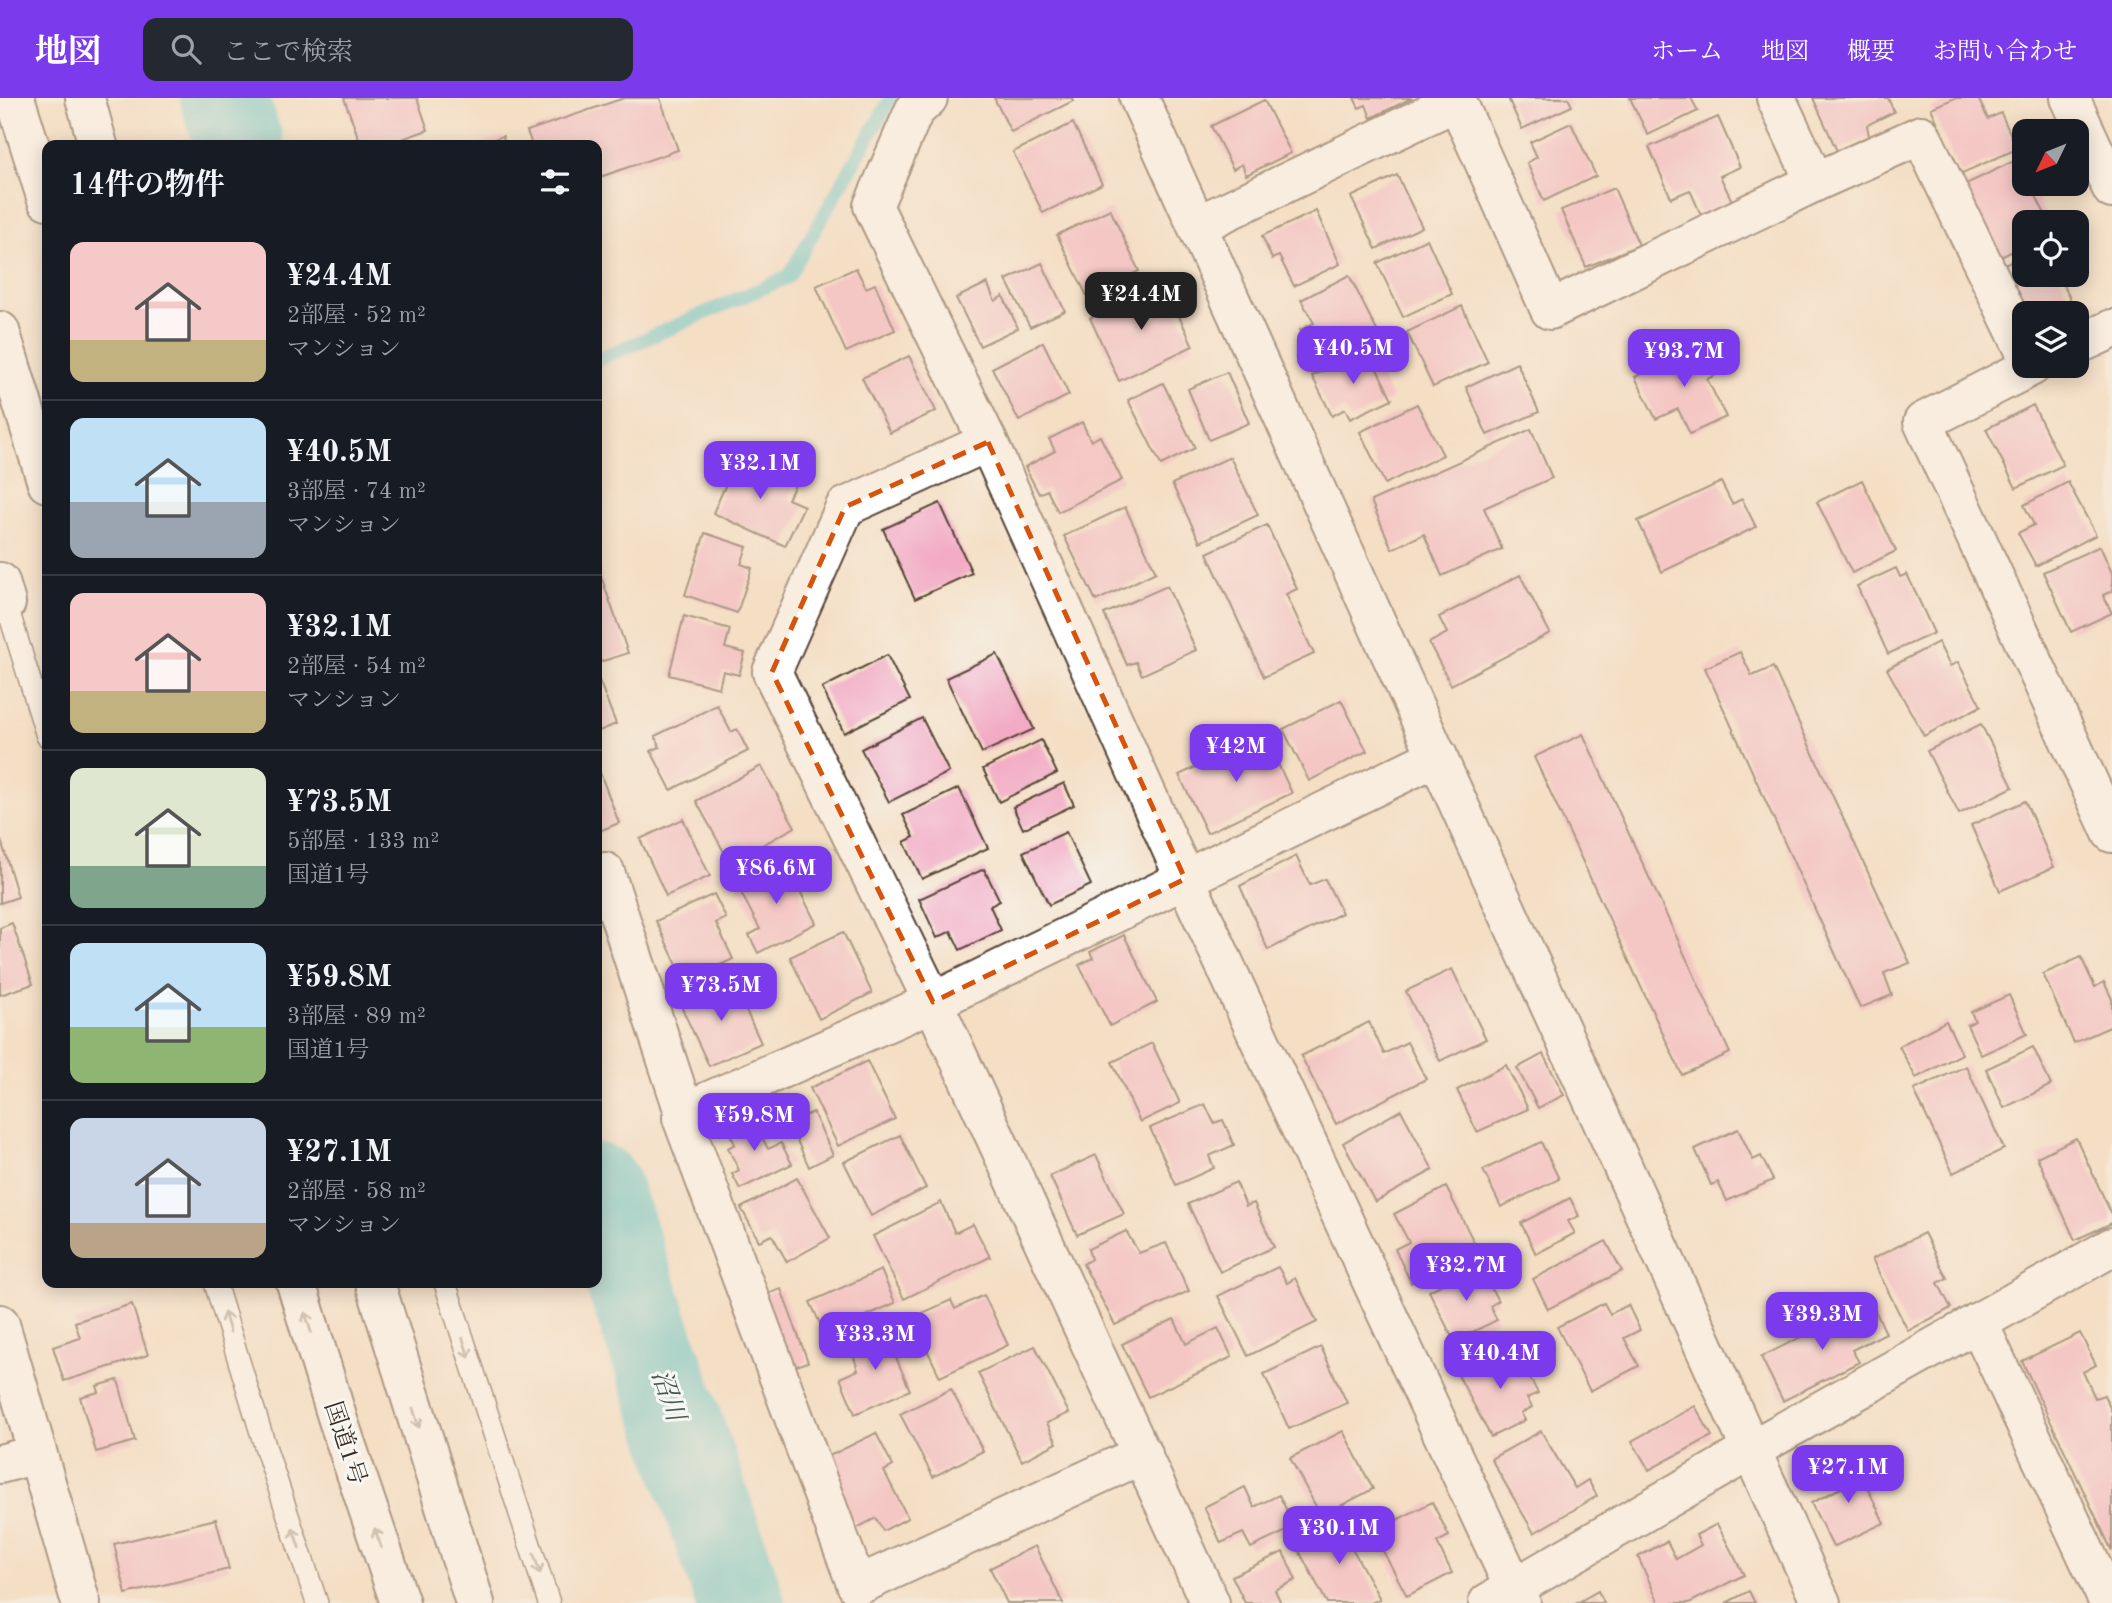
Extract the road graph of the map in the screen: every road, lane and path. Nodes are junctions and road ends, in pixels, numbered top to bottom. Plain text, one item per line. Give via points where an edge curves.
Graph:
1 (15, 98) edge
2 (85, 98) edge
3 (928, 98) edge
4 (1139, 98) edge
5 (1776, 98) edge
6 (2070, 98) edge
7 (97, 140) edge
8 (1815, 182) junction
9 (42, 184) edge
10 (2112, 189) edge
11 (1198, 225) junction
12 (2012, 324) edge
13 (2112, 329) edge
14 (0, 331) edge
15 (2089, 340) edge
16 (2012, 376) edge
17 (988, 442) junction
18 (42, 467) edge
19 (2, 596) edge
20 (42, 720) edge
21 (1438, 756) junction
22 (2112, 834) edge
23 (605, 872) dead end
24 (1185, 879) junction
25 (933, 1002) junction
26 (684, 1112) junction
27 (2107, 1262) edge
28 (217, 1288) edge
29 (298, 1288) edge
30 (377, 1288) edge
31 (447, 1288) edge
32 (1978, 1322) junction
33 (0, 1324) edge
34 (1751, 1450) junction
35 (37, 1454) junction
36 (1143, 1454) junction
37 (0, 1464) edge
38 (1508, 1598) edge
39 (81, 1603) edge
40 (317, 1603) edge
41 (400, 1603) edge
42 (475, 1603) edge
43 (549, 1603) edge
44 (1210, 1603) edge
45 (1821, 1603) edge
46 (2109, 1603) edge

1 - 9 main road
2 - 7 main road
3 - 17 main road via 914,111 873,206
4 - 11 main road
5 - 8 main road
6 - 10 main road
8 - 11 main road via 1550,310 1457,101
8 - 12 main road via 1922,135
11 - 21 main road
13 - 15 main road
14 - 18 main road
16 - 22 main road via 1923,422
17 - 24 main road
17 - 25 main road via 845,507 772,672
19 - 20 lane
21 - 24 main road
21 - 34 main road
23 - 26 main road
24 - 25 main road
24 - 38 main road
25 - 26 main road
25 - 36 main road
26 - 36 main road via 682,1118 857,1586
27 - 32 main road
40 -> 28 lane
41 -> 29 main road, 国道1号
30 -> 42 main road
31 -> 43 lane
32 - 34 main road
32 - 46 main road
33 - 35 main road
34 - 38 main road
34 - 45 main road
35 - 37 main road
35 - 39 main road
36 - 44 main road

